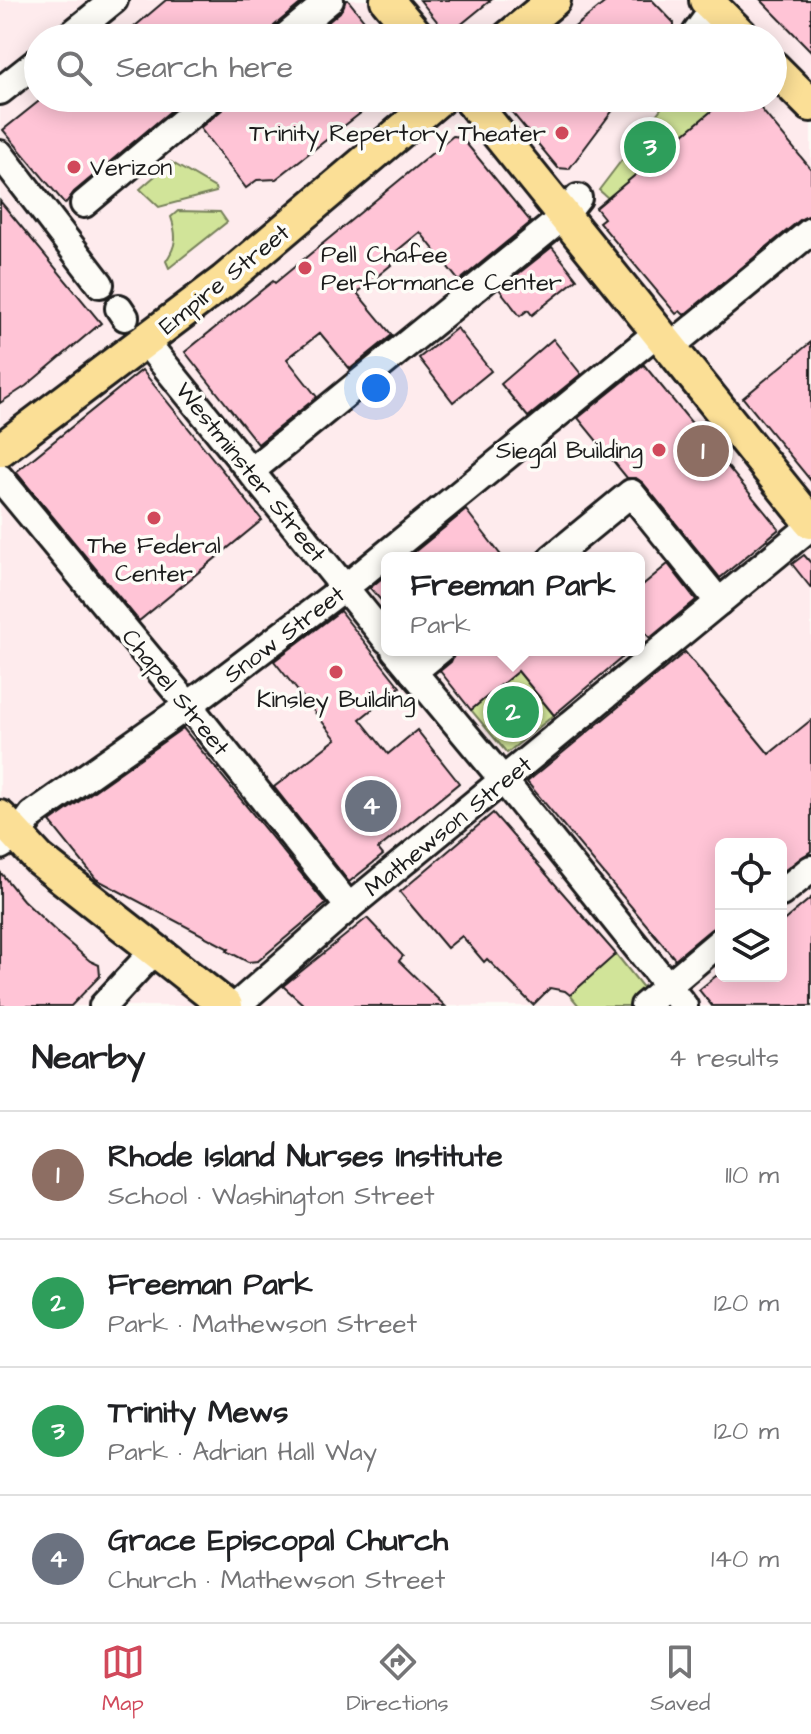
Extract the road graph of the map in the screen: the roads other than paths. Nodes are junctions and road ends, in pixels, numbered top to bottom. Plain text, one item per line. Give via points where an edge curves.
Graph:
1 (114, 0) edge
2 (330, 0) edge
3 (387, 0) edge
4 (554, 0) edge
5 (84, 24) edge
6 (301, 24) edge
7 (407, 24) edge
8 (525, 24) edge
9 (24, 72) edge
10 (787, 81) edge
11 (0, 91) edge
12 (811, 105) edge
13 (194, 112) edge
14 (423, 112) edge
15 (482, 112) edge
16 (0, 154) edge
17 (84, 204) dead end
18 (571, 207) junction
19 (811, 231) edge
20 (100, 284) dead end
21 (130, 322) junction
22 (664, 340) junction
23 (0, 450) edge
24 (251, 471) junction
25 (0, 478) edge
26 (811, 524) edge
27 (390, 552) edge
28 (559, 552) edge
29 (381, 559) edge
30 (345, 587) junction
31 (719, 602) junction
32 (381, 632) edge
33 (400, 656) edge
34 (433, 656) edge
35 (413, 672) junction
36 (188, 706) junction
37 (504, 781) junction
38 (6, 833) edge
39 (811, 869) edge
40 (787, 888) edge
41 (349, 907) junction
42 (715, 946) edge
43 (154, 951) junction
44 (666, 985) junction
45 (103, 1006) edge
46 (226, 1006) edge
47 (236, 1006) edge
48 (644, 1006) edge
49 (684, 1006) edge

1 - 5 street
2 - 6 street
3 - 7 main road
4 - 8 main road
9 - 11 street
10 - 12 main road
13 - 17 street
14 - 21 main road, Empire Street via 224,281
15 - 18 main road
16 - 20 street
18 - 22 main road
18 - 24 street
19 - 22 street, Snow Street
21 - 23 main road, Empire Street
21 - 24 street, Westminster Street
22 - 26 main road
22 - 27 street, Snow Street
24 - 30 street, Westminster Street
25 - 36 street, Chapel Street
26 - 31 street, Mathewson Street
28 - 31 street via 631,493
29 - 30 street, Snow Street
30 - 32 street, Westminster Street
30 - 36 street, Snow Street
31 - 37 street, Mathewson Street
33 - 35 street
34 - 35 street
35 - 37 street
36 - 38 street, Snow Street
36 - 41 street, Chapel Street
37 - 41 street, Mathewson Street
37 - 44 street
38 - 43 main road
39 - 40 street
41 - 47 street, Mathewson Street
42 - 44 street
43 - 45 street
43 - 46 main road
44 - 48 street
44 - 49 street

